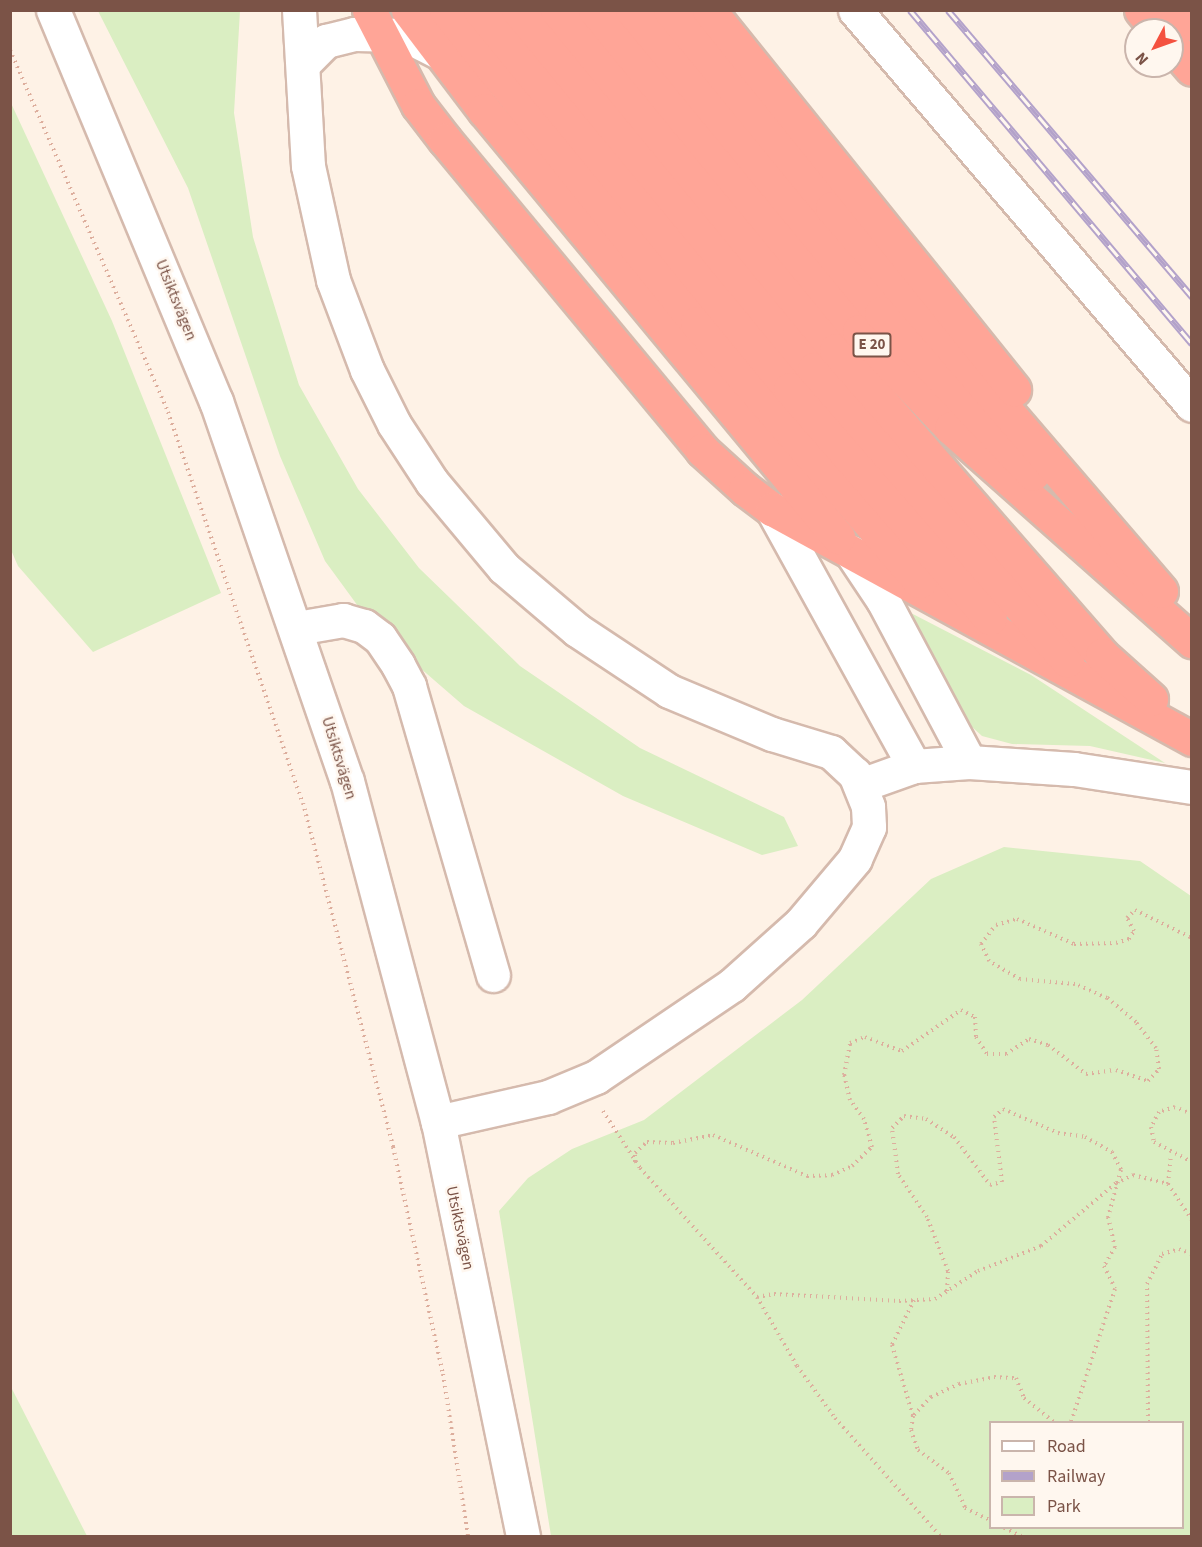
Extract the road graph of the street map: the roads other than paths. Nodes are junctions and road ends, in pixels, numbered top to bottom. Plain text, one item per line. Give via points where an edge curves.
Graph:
1 (53, 10) edge
2 (299, 10) edge
3 (408, 10) edge
4 (446, 10) edge
5 (480, 10) edge
6 (518, 10) edge
7 (557, 10) edge
8 (595, 10) edge
9 (632, 10) edge
10 (670, 10) edge
11 (709, 10) edge
12 (855, 10) edge
13 (1180, 10) edge
14 (374, 21) edge
15 (1191, 24) edge
16 (438, 52) junction
17 (303, 64) junction
18 (1191, 405) edge
19 (772, 509) junction
20 (851, 552) junction
21 (933, 596) junction
22 (1191, 618) edge
23 (1191, 626) edge
24 (297, 628) junction
25 (1004, 634) junction
26 (1191, 634) edge
27 (1191, 641) edge
28 (1080, 675) junction
29 (1191, 738) edge
30 (969, 762) junction
31 (914, 766) junction
32 (861, 785) junction
33 (1191, 787) edge
34 (493, 975) dead end
35 (438, 1122) junction
36 (523, 1536) edge

1 - 24 street, Utsiktsvägen via 216,401
2 - 17 street via 298,42
3 - 16 highway, E 20
4 - 21 highway, E 20 via 697,323
5 - 25 highway, E 20 via 790,389
6 - 28 highway, E 20 via 814,369
7 - 29 highway, E 20 via 764,266 1102,655
8 - 27 highway, E 20 via 866,339 951,428
9 - 26 highway, E 20 via 881,313
10 - 23 highway via 839,217
11 - 22 highway via 926,275
12 - 18 street
13 - 15 highway
14 - 16 street
14 - 17 street via 326,41
14 - 19 highway, E 20 via 418,105 445,140 702,450
16 - 20 highway, E 20
17 - 32 street via 303,114 315,209 343,313 394,424 468,529 542,603 622,663 669,691 722,715 831,752 844,761
19 - 20 highway, E 20
19 - 31 street
20 - 21 highway, E 20
20 - 30 street via 883,600
21 - 25 highway, E 20
24 - 34 street via 343,620 364,627 380,638 398,665 409,686
24 - 35 street, Utsiktsvägen via 347,781
25 - 28 highway, E 20
28 - 29 highway, E 20
30 - 31 street
30 - 33 street via 1074,769
31 - 32 street
32 - 35 street via 869,827 855,859 801,923 732,985 596,1077 548,1097
35 - 36 street, Utsiktsvägen

